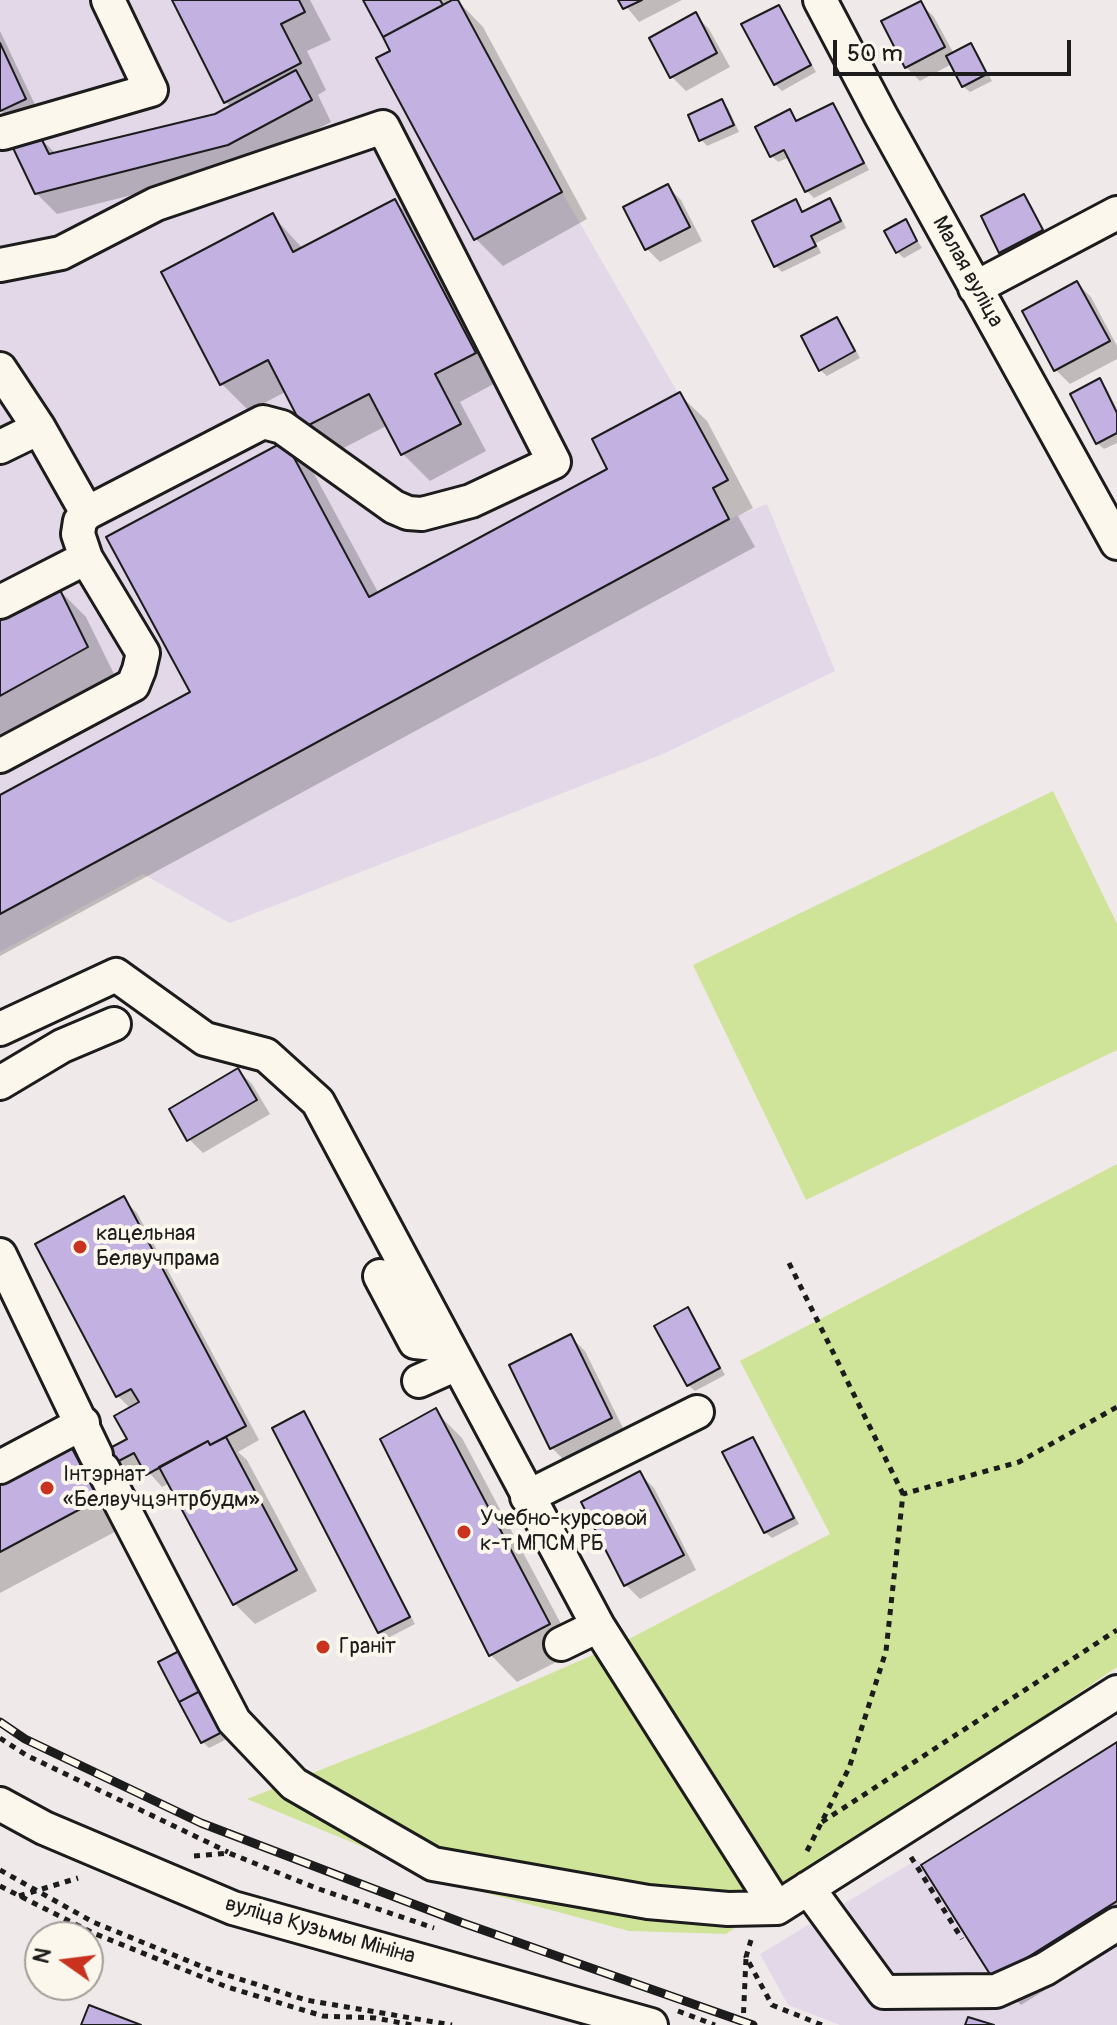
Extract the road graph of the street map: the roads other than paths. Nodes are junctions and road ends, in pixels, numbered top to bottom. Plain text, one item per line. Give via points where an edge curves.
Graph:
1 (108, 0) edge
2 (820, 0) edge
3 (3, 133) dead end
4 (1117, 213) edge
5 (0, 265) edge
6 (975, 288) junction
7 (0, 369) edge
8 (39, 428) junction
9 (0, 447) edge
10 (87, 513) junction
11 (1117, 543) edge
12 (86, 558) junction
13 (0, 602) edge
14 (0, 756) edge
15 (114, 1024) dead end
16 (0, 1029) edge
17 (0, 1083) edge
18 (0, 1255) edge
19 (380, 1276) dead end
20 (452, 1354) junction
21 (419, 1381) dead end
22 (697, 1412) dead end
23 (83, 1423) junction
24 (0, 1467) edge
25 (527, 1497) junction
26 (598, 1626) junction
27 (561, 1644) dead end
28 (1117, 1692) edge
29 (4, 1816) edge
30 (806, 1874) junction
31 (777, 1908) junction
32 (1117, 1924) edge
33 (651, 2025) edge

1 - 3 street via 151,90
2 - 6 street, Малая вуліца
4 - 6 street
5 - 10 street via 61,253 156,204 383,127 554,462 471,501 408,513 282,427 263,422
6 - 11 street, Малая вуліца
7 - 8 street
8 - 9 street
8 - 10 street
10 - 12 street via 78,534
12 - 13 street
12 - 14 street via 143,653 133,685
15 - 17 street via 62,1046
16 - 20 street via 116,975 205,1039 266,1055 318,1102
18 - 23 street
19 - 20 street via 415,1342
20 - 21 street
20 - 25 street
22 - 25 street
23 - 24 street
23 - 31 street via 234,1721 294,1784 433,1864 648,1902
25 - 26 street
26 - 27 street
26 - 31 street
28 - 30 street via 895,1833
29 - 33 street, вуліца Кузьмы Мініна via 233,1908
30 - 31 street
30 - 32 street via 884,1992 996,1991 1045,1969

